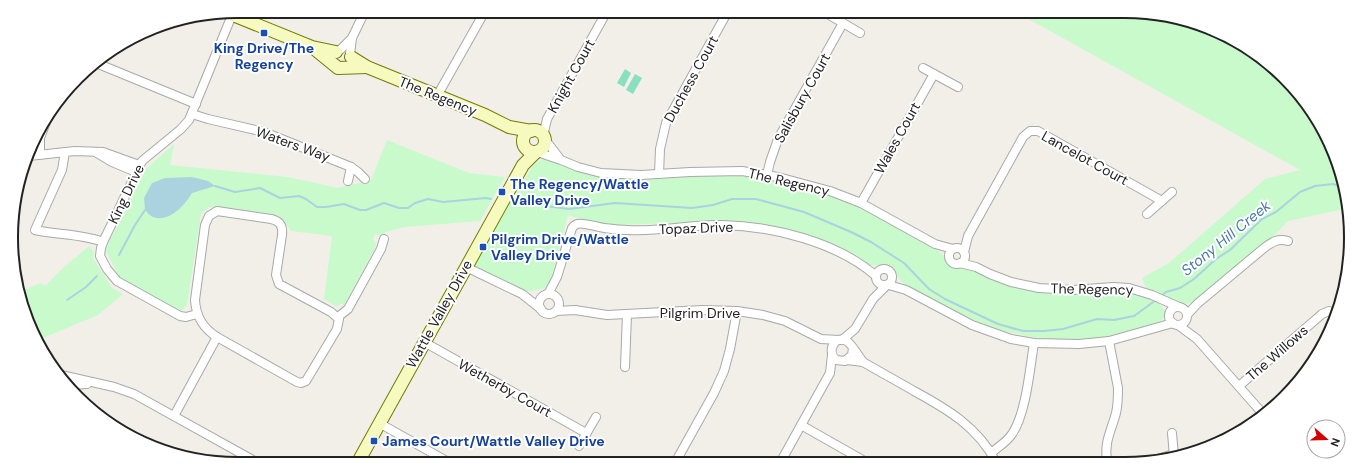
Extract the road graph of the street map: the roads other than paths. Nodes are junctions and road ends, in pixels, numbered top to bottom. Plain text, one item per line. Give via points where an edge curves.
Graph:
1 (228, 18) edge
2 (240, 18) edge
3 (362, 18) edge
4 (481, 18) edge
5 (603, 18) edge
6 (724, 18) edge
7 (834, 18) edge
8 (843, 23) junction
9 (860, 33) dead end
10 (343, 58) junction
11 (101, 65) edge
12 (923, 68) dead end
13 (934, 74) junction
14 (958, 87) dead end
15 (437, 96) junction
16 (196, 104) junction
17 (192, 114) junction
18 (509, 126) junction
19 (538, 134) junction
20 (524, 145) junction
21 (65, 152) junction
22 (536, 152) junction
23 (35, 155) edge
24 (561, 160) junction
25 (523, 165) junction
26 (351, 166) junction
27 (138, 168) junction
28 (659, 174) junction
29 (767, 175) junction
30 (365, 179) dead end
31 (348, 181) dead end
32 (1172, 192) dead end
33 (1162, 201) junction
34 (861, 203) junction
35 (1147, 214) dead end
36 (384, 239) dead end
37 (1288, 240) dead end
38 (103, 242) junction
39 (935, 244) junction
40 (959, 251) junction
41 (949, 258) junction
42 (960, 263) junction
43 (466, 267) junction
44 (866, 267) junction
45 (976, 267) junction
46 (881, 269) junction
47 (892, 275) junction
48 (876, 278) junction
49 (888, 285) junction
50 (906, 290) junction
51 (522, 294) junction
52 (551, 298) junction
53 (873, 299) junction
54 (1161, 300) junction
55 (1196, 304) junction
56 (1180, 308) junction
57 (541, 309) junction
58 (575, 310) junction
59 (556, 311) junction
60 (736, 311) junction
61 (1331, 312) edge
62 (197, 314) junction
63 (627, 314) junction
64 (1170, 314) junction
65 (1186, 316) junction
66 (338, 318) junction
67 (1175, 324) junction
68 (1153, 328) junction
69 (855, 329) junction
70 (217, 338) junction
71 (821, 339) junction
72 (1197, 339) junction
73 (841, 340) junction
74 (1109, 341) junction
75 (424, 342) junction
76 (1034, 343) junction
77 (852, 347) junction
78 (832, 354) junction
79 (846, 360) junction
80 (863, 362) junction
81 (625, 367) dead end
82 (830, 373) junction
83 (67, 376) edge
84 (102, 384) junction
85 (74, 385) edge
86 (1239, 386) junction
87 (1260, 410) edge
88 (174, 416) junction
89 (596, 416) dead end
90 (379, 423) junction
91 (801, 425) junction
92 (586, 433) junction
93 (1172, 433) dead end
94 (579, 446) dead end
95 (991, 452) junction
96 (1174, 452) edge
97 (247, 457) edge
98 (361, 457) edge
99 (440, 457) edge
100 (678, 457) edge
101 (783, 457) edge
102 (857, 457) edge
103 (994, 457) edge
104 (1107, 457) edge

1 - 16 street, King Drive
2 - 10 street, The Regency
3 - 10 street
4 - 15 street
5 - 19 street, Knight Court
6 - 28 street, Duchess Court via 666,123 660,149
7 - 8 street
8 - 9 street
8 - 29 street, Salisbury Court via 778,139
10 - 15 street, The Regency
11 - 16 street
12 - 13 street
13 - 14 street
13 - 34 street, Wales Court
15 - 18 street, The Regency
16 - 17 street, King Drive
17 - 26 street, Waters Way via 264,132
17 - 27 street, King Drive via 186,124 149,154
18 - 19 street, The Regency
18 - 20 street, The Regency
19 - 20 street via 524,137
19 - 22 street via 545,142
19 - 24 street
20 - 22 street via 529,151
20 - 25 street, Wattle Valley Drive
21 - 23 street
21 - 27 street via 108,153
21 - 38 street via 62,170 35,230 93,238
22 - 24 street, The Regency
22 - 25 street, Wattle Valley Drive
24 - 28 street, The Regency via 601,173
25 - 43 street, Wattle Valley Drive
26 - 30 street, Waters Way
26 - 31 street
27 - 38 street, King Drive
28 - 29 street, The Regency via 742,171
29 - 34 street, The Regency via 802,182
32 - 33 street
33 - 35 street
33 - 40 street, Lancelot Court via 1038,131 1030,131 1024,137
34 - 39 street, The Regency
36 - 66 street via 348,309
37 - 55 street via 1280,239 1270,243
38 - 62 street, King Drive via 100,256 117,281 180,316
39 - 40 street, The Regency
39 - 41 street, The Regency
40 - 41 street via 950,253
40 - 42 street via 964,260
40 - 45 street, The Regency
41 - 42 street via 952,262
42 - 45 street, The Regency
43 - 51 street, Pilgrim Drive
43 - 75 street, Wattle Valley Drive
44 - 46 street, Topaz Drive
44 - 48 street, Topaz Drive
44 - 52 street, Topaz Drive via 825,246 780,232 722,225 630,230 577,224 572,228
45 - 54 street, The Regency via 1011,282 1039,288 1129,288
46 - 47 street via 889,270
46 - 48 street
47 - 49 street
47 - 50 street
48 - 49 street via 881,285
48 - 53 street
49 - 50 street
49 - 53 street
50 - 76 street via 972,325 1011,339
51 - 52 street, Pilgrim Drive
51 - 57 street, Pilgrim Drive
52 - 57 street via 540,303
52 - 58 street, Pilgrim Drive
52 - 59 street via 559,306
53 - 69 street
54 - 56 street, The Regency
54 - 64 street, The Regency
55 - 56 street
55 - 65 street
56 - 64 street via 1174,308
56 - 65 street via 1185,311
57 - 59 street via 548,314
58 - 59 street, Pilgrim Drive
58 - 63 street, Pilgrim Drive via 607,315
60 - 63 street, Pilgrim Drive
60 - 71 street, Pilgrim Drive via 784,321
60 - 100 street via 724,371
61 - 86 street, The Willows via 1322,314
62 - 66 street via 195,300 205,224 209,216 217,211 271,219 279,223 282,235 276,275 280,284
62 - 70 street via 208,332
63 - 81 street
64 - 67 street via 1170,319
64 - 68 street
65 - 67 street via 1183,323
65 - 72 street
66 - 70 street via 337,328 308,380 301,383
67 - 68 street
67 - 72 street
68 - 74 street
69 - 73 street
69 - 77 street
70 - 88 street
71 - 73 street, Pilgrim Drive
71 - 78 street, Pilgrim Drive
72 - 86 street
73 - 77 street via 849,342
73 - 78 street via 832,347
74 - 76 street via 1079,344
74 - 104 street via 1118,396 1117,411 1107,442
75 - 90 street, Wattle Valley Drive
75 - 92 street, Wetherby Court
76 - 95 street via 1018,424 1012,435
77 - 79 street via 852,355
77 - 80 street
78 - 79 street via 836,360
78 - 82 street
79 - 80 street
79 - 82 street
80 - 95 street via 953,413
82 - 91 street
83 - 84 street
84 - 85 street
84 - 88 street via 134,394
86 - 87 street
88 - 97 street
89 - 92 street
90 - 98 street, Wattle Valley Drive
90 - 99 street
91 - 101 street
91 - 102 street
92 - 94 street
93 - 96 street
95 - 103 street

